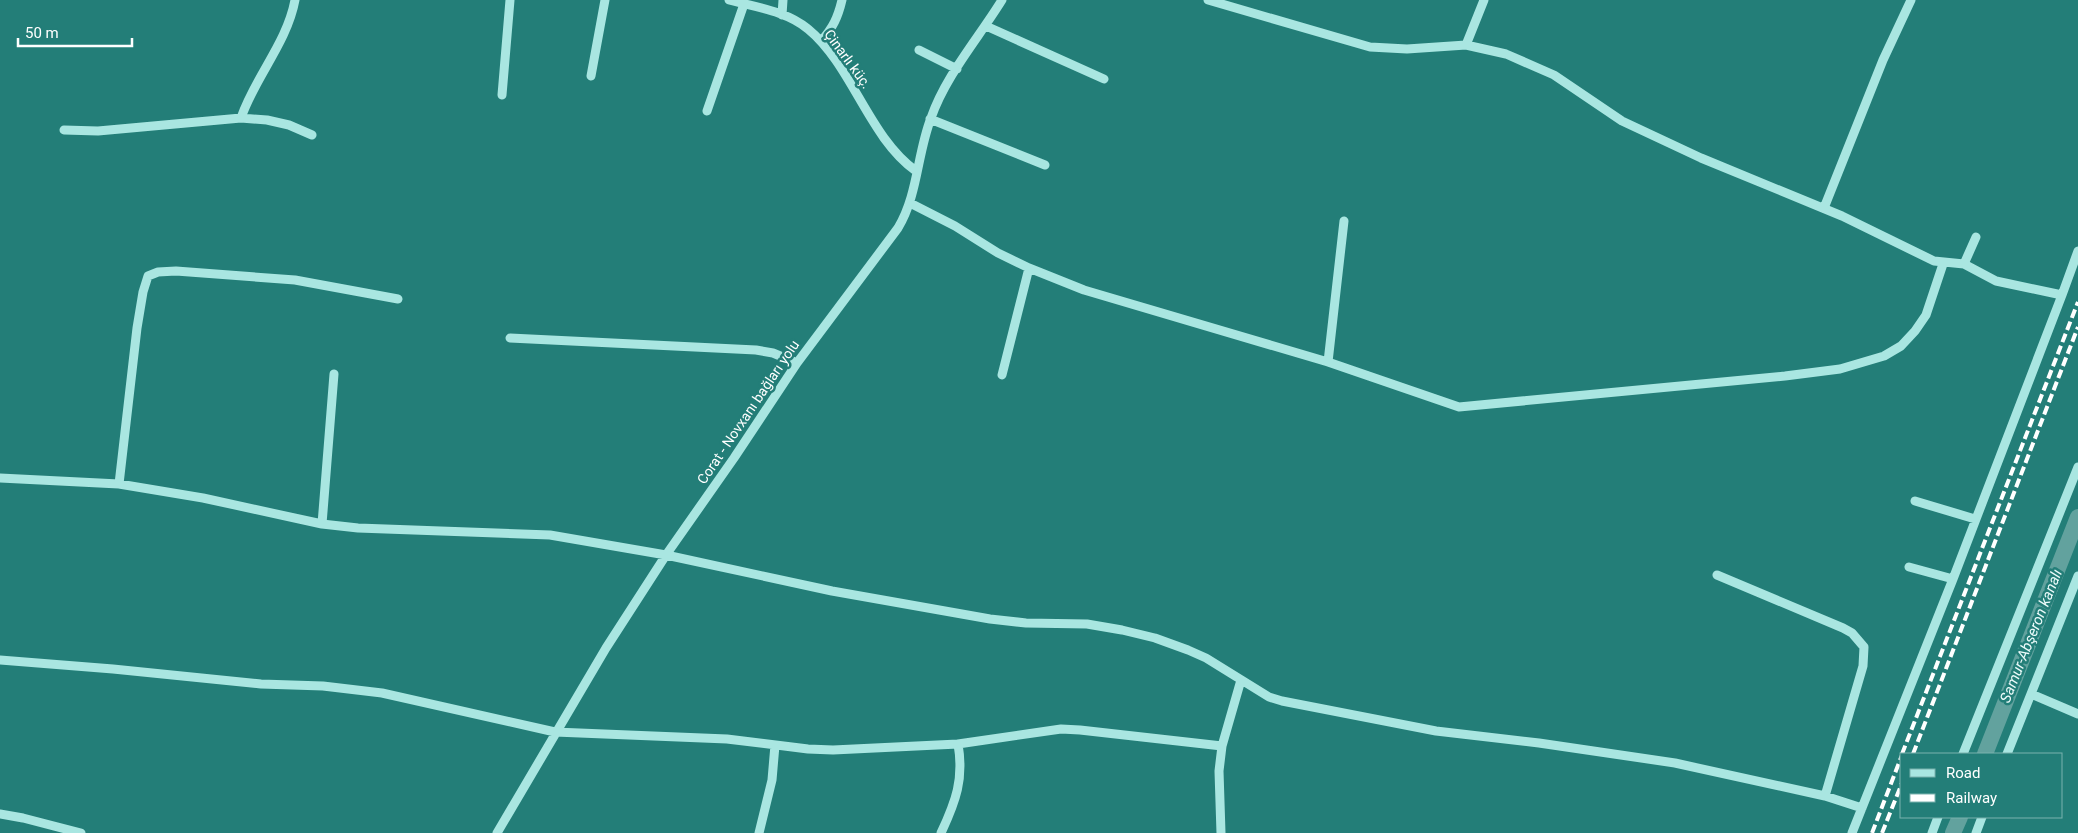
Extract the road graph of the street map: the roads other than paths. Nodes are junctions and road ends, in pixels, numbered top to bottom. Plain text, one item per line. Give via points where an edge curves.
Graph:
1 (295, 0) edge
2 (510, 0) edge
3 (605, 0) edge
4 (729, 0) edge
5 (783, 0) edge
6 (842, 0) edge
7 (1002, 0) edge
8 (1208, 0) edge
9 (1484, 0) edge
10 (1911, 0) edge
11 (744, 4) junction
12 (782, 15) junction
13 (986, 26) junction
14 (821, 41) junction
15 (1466, 45) junction
16 (919, 50) dead end
17 (957, 69) junction
18 (591, 76) dead end
19 (1104, 79) dead end
20 (502, 95) dead end
21 (707, 112) dead end
22 (241, 118) junction
23 (930, 119) junction
24 (64, 130) dead end
25 (312, 135) dead end
26 (1044, 165) dead end
27 (916, 171) junction
28 (910, 203) junction
29 (1824, 208) junction
30 (1344, 222) dead end
31 (1976, 237) dead end
32 (2078, 252) edge
33 (1943, 264) junction
34 (1964, 264) junction
35 (1030, 268) junction
36 (2062, 295) junction
37 (398, 298) dead end
38 (510, 338) dead end
39 (1328, 362) junction
40 (797, 363) junction
41 (334, 374) dead end
42 (1002, 376) dead end
43 (2078, 467) edge
44 (0, 478) edge
45 (119, 484) junction
46 (1915, 501) dead end
47 (1975, 519) junction
48 (322, 524) junction
49 (666, 555) junction
50 (1909, 567) dead end
51 (1717, 575) dead end
52 (2078, 576) edge
53 (1953, 579) junction
54 (0, 660) edge
55 (1241, 680) junction
56 (2031, 694) junction
57 (2078, 714) edge
58 (555, 732) junction
59 (958, 744) junction
60 (775, 745) junction
61 (1222, 746) junction
62 (1963, 753) edge
63 (2007, 753) edge
64 (1825, 796) junction
65 (1862, 808) junction
66 (0, 814) edge
67 (1938, 818) edge
68 (1982, 818) edge
69 (82, 833) edge
70 (497, 833) edge
71 (759, 833) edge
72 (941, 833) edge
73 (1221, 833) edge
74 (1852, 833) edge
75 (1932, 833) edge
76 (1976, 833) edge

1 - 22 street via 285,30 246,102
2 - 20 street
3 - 18 street
4 - 11 street, Çinarlı küç.
5 - 12 street
6 - 14 street via 838,17
7 - 13 street, Corat - Novxanı bağları yolu
8 - 15 street via 1370,47 1407,49
9 - 15 street
10 - 29 street via 1883,60
11 - 12 street, Çinarlı küç.
11 - 21 street
12 - 14 street, Çinarlı küç. via 808,28
13 - 17 street, Corat - Novxanı bağları yolu
13 - 19 street
14 - 27 street, Çinarlı küç. via 897,155
15 - 29 street via 1533,64 1622,121 1701,158
16 - 17 street
17 - 23 street, Corat - Novxanı bağları yolu
22 - 24 street via 98,131
22 - 25 street via 289,125
23 - 26 street
23 - 27 street, Corat - Novxanı bağları yolu
27 - 28 street, Corat - Novxanı bağları yolu
28 - 35 street
28 - 40 street, Corat - Novxanı bağları yolu via 894,234
29 - 33 street
30 - 39 street
31 - 34 street
32 - 36 street
33 - 34 street
33 - 39 street via 1926,314 1916,331 1901,346 1884,356 1840,369 1459,407
34 - 36 street via 1996,281
35 - 39 street via 1084,290
35 - 42 street
36 - 47 street
37 - 45 street via 295,280 176,271 148,276 139,319
38 - 40 street via 756,350
40 - 49 street, Corat - Novxanı bağları yolu
41 - 48 street
43 - 62 street
44 - 45 street
45 - 48 street via 203,498
46 - 47 street
47 - 53 street
48 - 49 street via 550,536
49 - 55 street via 832,591 990,619 1087,624 1122,630 1188,650
49 - 58 street, Corat - Novxanı bağları yolu
50 - 53 street
51 - 64 street via 1843,628 1852,633 1864,648 1863,666
52 - 56 street
53 - 65 street
54 - 58 street via 382,693
55 - 61 street
55 - 64 street via 1282,701 1391,724 1676,763
56 - 57 street
56 - 63 street
58 - 60 street via 727,739
58 - 70 street, Corat - Novxanı bağları yolu
59 - 60 street via 833,750
59 - 61 street via 1061,729
59 - 72 street via 961,761 958,790
60 - 71 street via 772,780
61 - 73 street via 1219,772
64 - 65 street
65 - 74 street
66 - 69 street
67 - 75 street
68 - 76 street

